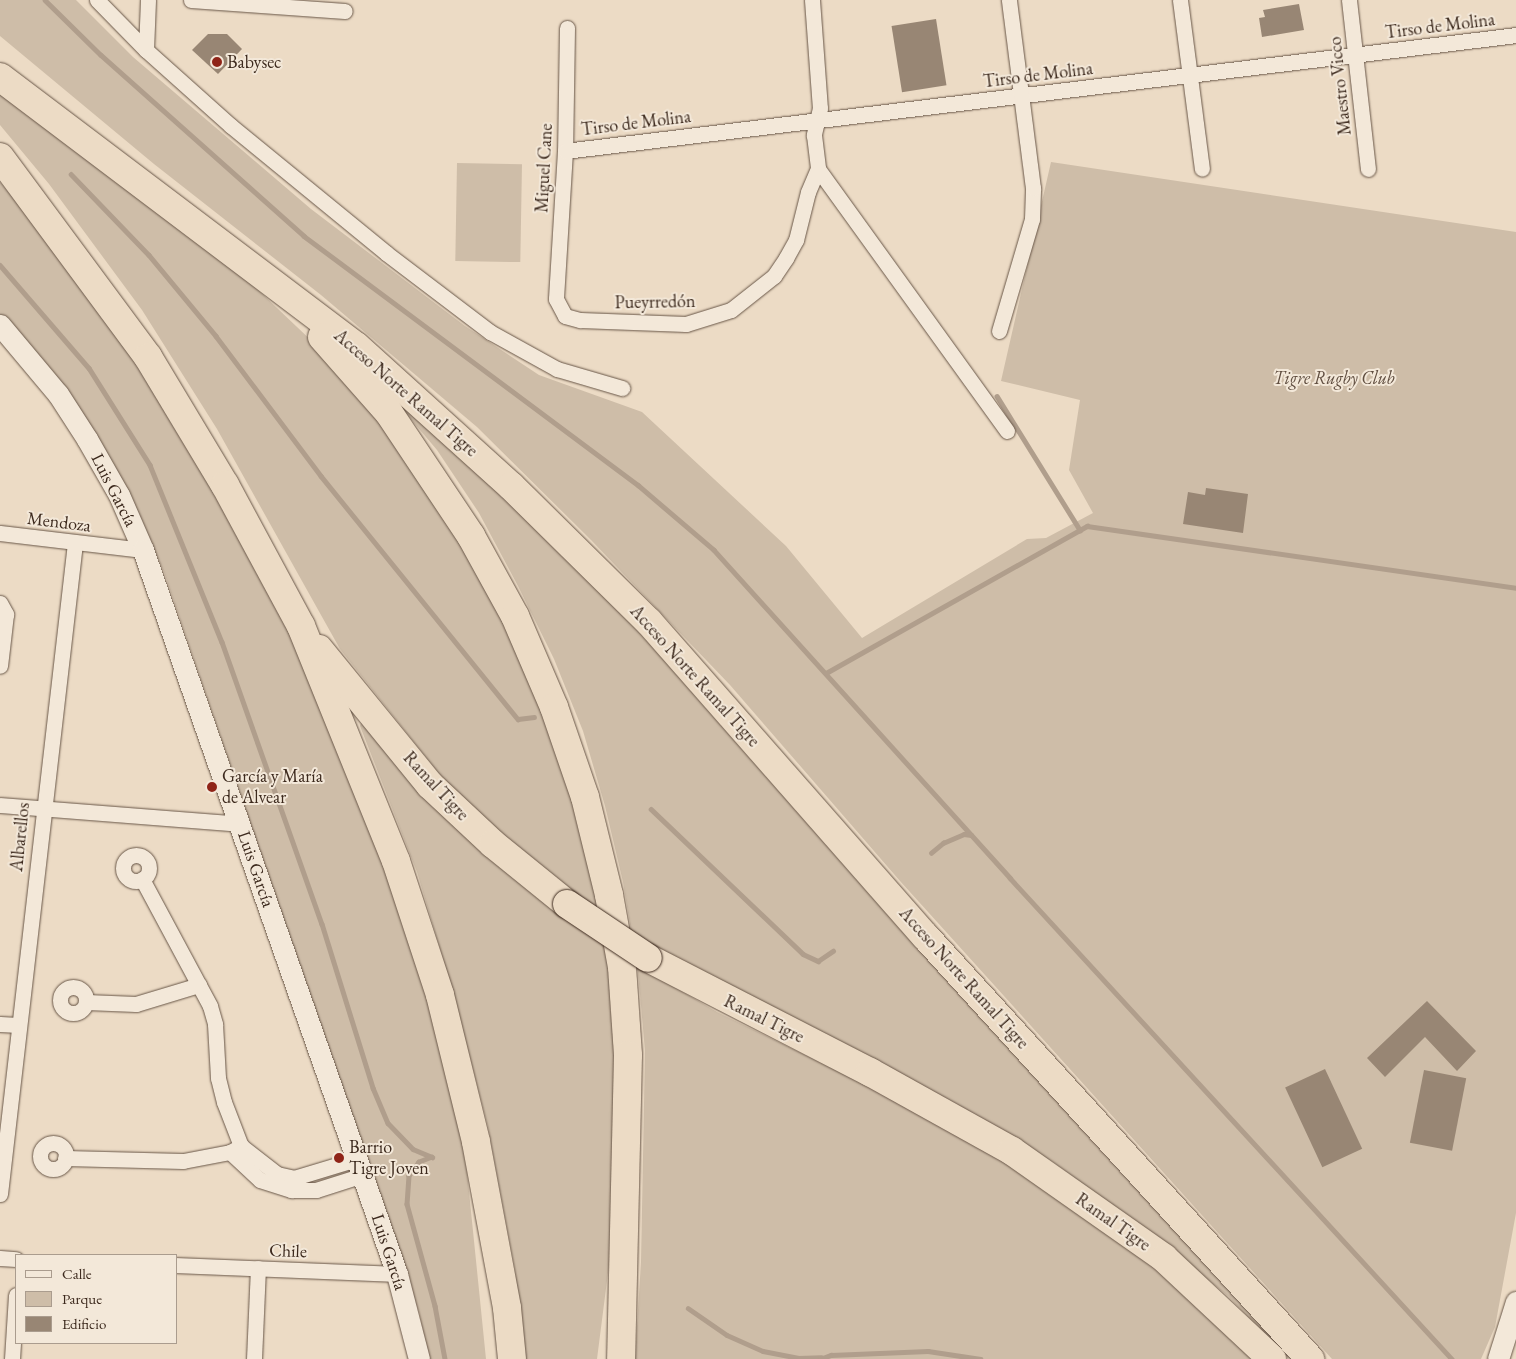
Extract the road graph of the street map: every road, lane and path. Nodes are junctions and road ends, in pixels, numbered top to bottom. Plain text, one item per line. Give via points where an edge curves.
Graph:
1 (97, 0) edge
2 (148, 0) edge
3 (191, 0) edge
4 (812, 0) edge
5 (1009, 0) edge
6 (1180, 0) edge
7 (1349, 0) edge
8 (345, 11) dead end
9 (567, 28) dead end
10 (1516, 36) edge
11 (146, 50) junction
12 (1356, 55) junction
13 (0, 56) edge
14 (1189, 75) junction
15 (0, 77) edge
16 (1019, 96) junction
17 (818, 120) junction
18 (71, 131) junction
19 (565, 151) junction
20 (0, 158) edge
21 (818, 169) junction
22 (1202, 169) dead end
23 (1368, 169) dead end
24 (206, 232) junction
25 (559, 310) joint
26 (0, 325) edge
27 (999, 331) dead end
28 (622, 388) dead end
29 (1007, 431) dead end
30 (0, 533) edge
31 (74, 543) junction
32 (143, 550) junction
33 (0, 603) edge
34 (301, 626) junction
35 (0, 666) edge
36 (0, 805) edge
37 (42, 808) junction
38 (241, 824) junction
39 (142, 879) dead end
40 (199, 985) junction
41 (86, 1002) dead end
42 (0, 1024) edge
43 (18, 1025) junction
44 (235, 1149) junction
45 (66, 1158) dead end
46 (360, 1167) junction
47 (0, 1194) edge
48 (490, 1224) junction
49 (625, 1227) junction
50 (0, 1258) edge
51 (15, 1259) edge
52 (178, 1265) edge
53 (258, 1268) junction
54 (397, 1274) junction
55 (1516, 1302) edge
56 (15, 1311) edge
57 (12, 1359) edge
58 (254, 1359) edge
59 (419, 1359) edge
60 (497, 1359) edge
61 (512, 1359) edge
62 (605, 1359) edge
63 (622, 1359) edge
64 (1272, 1359) edge
65 (1310, 1359) edge
66 (1498, 1359) edge

1 - 11 street
2 - 11 street
3 - 8 street
4 - 17 street via 820,108
5 - 16 street
6 - 14 street
7 - 12 street, Maestro Vicco
9 - 19 street, Miguel Cane
10 - 12 street, Tirso de Molina
11 - 28 street via 302,186 490,332 557,369
12 - 14 street, Tirso de Molina
12 - 23 street, Maestro Vicco
13 - 18 highway
14 - 16 street, Tirso de Molina
14 - 22 street
15 - 18 highway, Acceso Norte Ramal Tigre
16 - 17 street, Tirso de Molina
16 - 27 street via 1033,188 1032,219
17 - 19 street, Tirso de Molina
17 - 21 street via 814,135
18 - 24 highway, Acceso Norte Ramal Tigre
19 - 25 street, Miguel Cane via 556,299
20 - 34 highway via 148,357 225,485
21 - 25 street, Pueyrredón via 808,192 796,240 786,258 774,276 731,310 686,324 580,320 564,316
21 - 29 street
24 - 49 highway via 319,334 389,413 471,536 515,616 554,707 585,797 622,966 628,1055
24 - 65 highway, Acceso Norte Ramal Tigre via 398,382 511,486 649,622 926,937
26 - 32 street, Luis García via 58,394 87,439 119,495
30 - 31 street, Mendoza
31 - 32 street, Mendoza
31 - 37 street, Albarellos
32 - 38 street, Luis García
33 - 35 street via 6,614
34 - 48 highway via 396,861 440,995 476,1142
34 - 64 highway, Ramal Tigre, bridge via 430,785 493,844 567,904 648,958 870,1072 1012,1151 1164,1258
36 - 37 street
37 - 38 street
37 - 43 street, Albarellos
38 - 46 street, Luis García
39 - 40 street
40 - 41 street via 136,1004
40 - 44 street via 215,1024 218,1078
42 - 43 street
43 - 47 street, Albarellos
44 - 45 street via 183,1161 150,1163
44 - 46 street via 277,1174 294,1178
46 - 54 street, Luis García
48 - 60 highway
48 - 61 highway
49 - 62 highway
49 - 63 highway
50 - 51 street
52 - 53 street, Chile
53 - 54 street, Chile
53 - 58 street
54 - 59 street, Luis García
55 - 66 street
56 - 57 street

